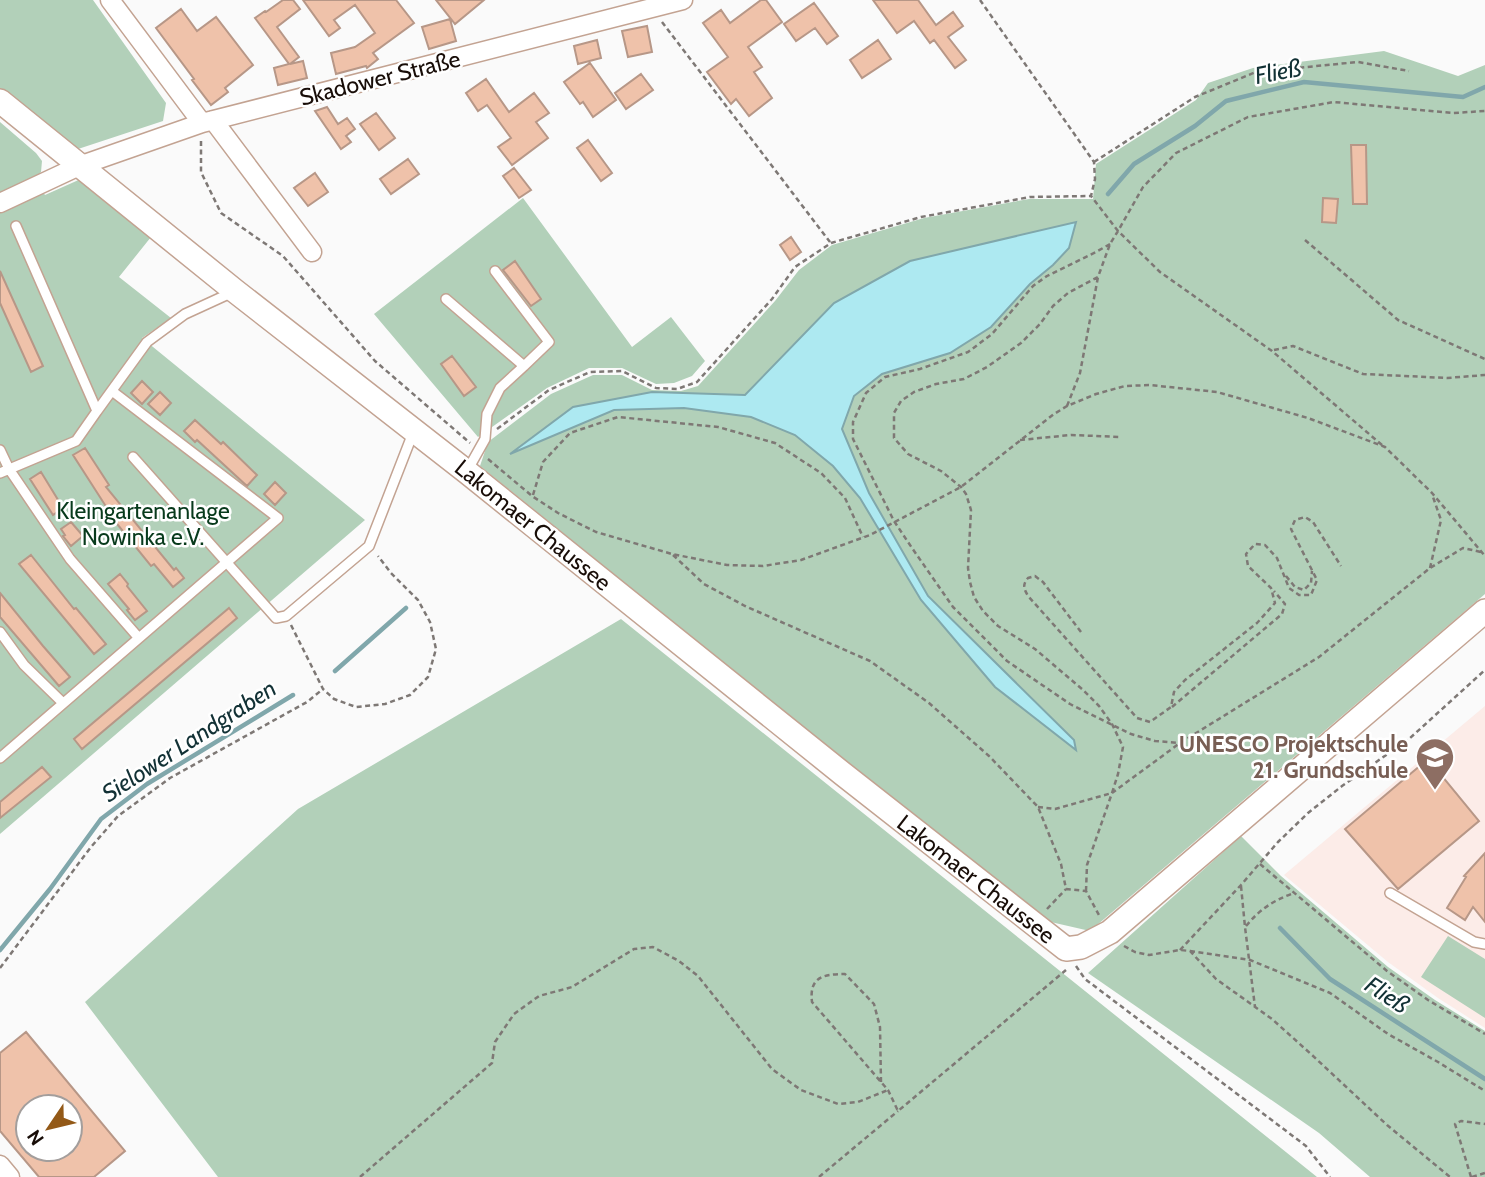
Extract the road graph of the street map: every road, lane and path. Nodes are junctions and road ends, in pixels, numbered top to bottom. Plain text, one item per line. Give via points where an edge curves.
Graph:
1 (110, 0) edge
2 (683, 0) edge
3 (980, 0) edge
4 (651, 8) junction
5 (1409, 71) dead end
6 (0, 101) edge
7 (1485, 111) edge
8 (208, 122) junction
9 (1094, 162) junction
10 (79, 166) junction
11 (1091, 196) junction
12 (0, 203) edge
13 (16, 226) dead end
14 (1118, 231) junction
15 (1305, 240) dead end
16 (831, 243) junction
17 (1110, 244) junction
18 (312, 252) dead end
19 (495, 271) dead end
20 (1098, 276) junction
21 (235, 291) junction
22 (446, 299) dead end
23 (1272, 351) junction
24 (1485, 359) edge
25 (524, 366) junction
26 (1485, 375) edge
27 (111, 391) junction
28 (1067, 407) junction
29 (97, 411) junction
30 (414, 431) junction
31 (1121, 438) dead end
32 (485, 439) junction
33 (1020, 440) junction
34 (1385, 447) junction
35 (0, 450) edge
36 (479, 451) junction
37 (132, 457) dead end
38 (5, 471) edge
39 (467, 472) junction
40 (961, 487) junction
41 (1432, 493) junction
42 (533, 496) junction
43 (894, 521) junction
44 (863, 537) junction
45 (369, 545) junction
46 (1481, 552) junction
47 (672, 554) junction
48 (1485, 556) edge
49 (226, 562) junction
50 (1342, 566) dead end
51 (1430, 568) junction
52 (1312, 571) junction
53 (1284, 574) junction
54 (1271, 588) junction
55 (1485, 611) edge
56 (286, 616) junction
57 (0, 632) edge
58 (1081, 632) dead end
59 (138, 637) junction
60 (1485, 670) edge
61 (323, 689) junction
62 (63, 703) junction
63 (1171, 707) junction
64 (1112, 724) junction
65 (1180, 743) junction
66 (0, 758) edge
67 (1112, 793) junction
68 (1038, 807) junction
69 (1260, 864) junction
70 (1241, 885) junction
71 (1066, 888) junction
72 (1086, 891) junction
73 (1294, 893) junction
74 (1390, 893) dead end
75 (1033, 923) junction
76 (1245, 927) junction
77 (1110, 932) junction
78 (1485, 944) edge
79 (1180, 950) junction
80 (1190, 951) junction
81 (1250, 960) junction
82 (0, 968) edge
83 (1255, 1007) junction
84 (1485, 1034) edge
85 (881, 1082) junction
86 (888, 1090) junction
87 (1485, 1091) edge
88 (898, 1111) junction
89 (1485, 1124) edge
90 (0, 1165) edge
91 (1485, 1173) edge
92 (10, 1177) edge
93 (360, 1177) edge
94 (819, 1177) edge
95 (1330, 1177) edge
96 (1450, 1177) edge
97 (1471, 1177) edge

1 - 8 street
2 - 4 street, Skadower Straße
3 - 9 path
4 - 8 street, Skadower Straße
4 - 16 path
5 - 9 path via 1358,62 1256,72 1195,97
6 - 10 street, Lakomaer Chaussee
7 - 14 path via 1453,113 1334,102 1248,117 1176,153 1143,187
8 - 10 street, Skadower Straße
8 - 18 street
8 - 36 path via 201,172 221,213 283,256 375,360
9 - 11 path
10 - 12 street, Skadower Straße
10 - 21 street, Lakomaer Chaussee
11 - 14 path
11 - 16 path via 1030,197 921,217
13 - 29 lane
14 - 17 path
14 - 23 path via 1160,272
15 - 24 path via 1398,320
16 - 32 path via 795,267 697,382 677,389 656,388 622,371 590,372 549,390
17 - 20 path
17 - 43 path via 1033,286 992,334 968,352 885,377 866,393 853,422 853,439
19 - 25 lane via 550,342
20 - 28 path via 1080,373
20 - 40 path via 1068,293 1021,343 987,367 964,379 914,392 901,401 894,413 894,438 908,454
21 - 27 lane via 185,314 147,342
21 - 30 street, Lakomaer Chaussee
22 - 25 lane
23 - 26 path via 1293,346 1363,374
23 - 34 path
25 - 32 lane via 500,388 487,414
27 - 29 lane
27 - 49 lane via 278,518
28 - 33 path
28 - 34 path via 1125,386 1217,392 1308,418
29 - 38 lane via 76,441
30 - 39 street, Lakomaer Chaussee
30 - 45 lane
31 - 33 path via 1071,435
32 - 36 lane
33 - 40 path
34 - 41 path
35 - 38 lane
36 - 39 lane
36 - 42 path
37 - 49 lane
38 - 59 lane via 70,559
39 - 75 street, Lakomaer Chaussee
40 - 43 path
40 - 64 path via 971,510 968,568 974,597 998,626 1035,649 1099,706
41 - 46 path
41 - 51 path via 1441,520
42 - 44 path via 543,462 570,433 618,417 718,427 775,443 821,473 845,498
42 - 47 path via 596,532
43 - 44 path
43 - 64 path via 953,607 1007,661 1070,704
44 - 47 path via 801,560 763,566 727,565
45 - 56 lane
45 - 61 path via 418,600 430,622 436,649 428,677 410,695 385,704 356,707 334,699
46 - 48 path
46 - 51 path via 1463,548
47 - 68 path via 704,584 870,661 929,703 989,755
49 - 56 lane via 276,618
49 - 59 lane
50 - 52 path via 1314,522 1305,517 1295,520 1291,529
51 - 65 path via 1319,657
52 - 53 path via 1311,583 1304,590
52 - 53 path via 1317,580 1311,595 1298,595 1289,588
53 - 54 path via 1265,545 1255,544 1246,554 1248,565
54 - 63 path via 1275,603 1267,613 1185,680 1174,692
54 - 63 path via 1285,604 1282,614
55 - 77 street
56 - 61 path
57 - 62 lane via 24,665
58 - 63 path via 1042,582 1035,576 1024,582 1028,596 1137,718 1150,722
59 - 62 lane
60 - 69 path via 1409,739 1308,813
61 - 82 path via 170,778 118,816
62 - 66 lane
64 - 65 path via 1155,741
64 - 67 path via 1123,747
65 - 67 path
67 - 68 path via 1055,809
67 - 72 path via 1087,865
68 - 71 path
69 - 70 path
69 - 73 path
70 - 76 path
70 - 79 path
71 - 72 path
71 - 75 path
72 - 77 path
73 - 76 path via 1266,906
73 - 84 path via 1387,971
74 - 78 lane
75 - 77 street, Lakomaer Chaussee via 1066,949 1094,942
76 - 81 path
77 - 79 path via 1135,952 1149,955
79 - 80 path
80 - 81 path
80 - 83 path via 1216,979
81 - 83 path
81 - 87 path via 1330,993 1388,1034
83 - 96 path
85 - 85 path via 812,1002 815,981 824,975 845,974 874,1004 880,1027
85 - 86 path
86 - 88 path
86 - 93 path via 838,1104 801,1090 772,1069 698,976 653,947 634,948 572,987 539,996 514,1014 495,1041 492,1063
88 - 94 path
88 - 95 path via 1074,963 1085,979 1306,1146
89 - 97 path via 1455,1124
90 - 92 street
91 - 97 path

